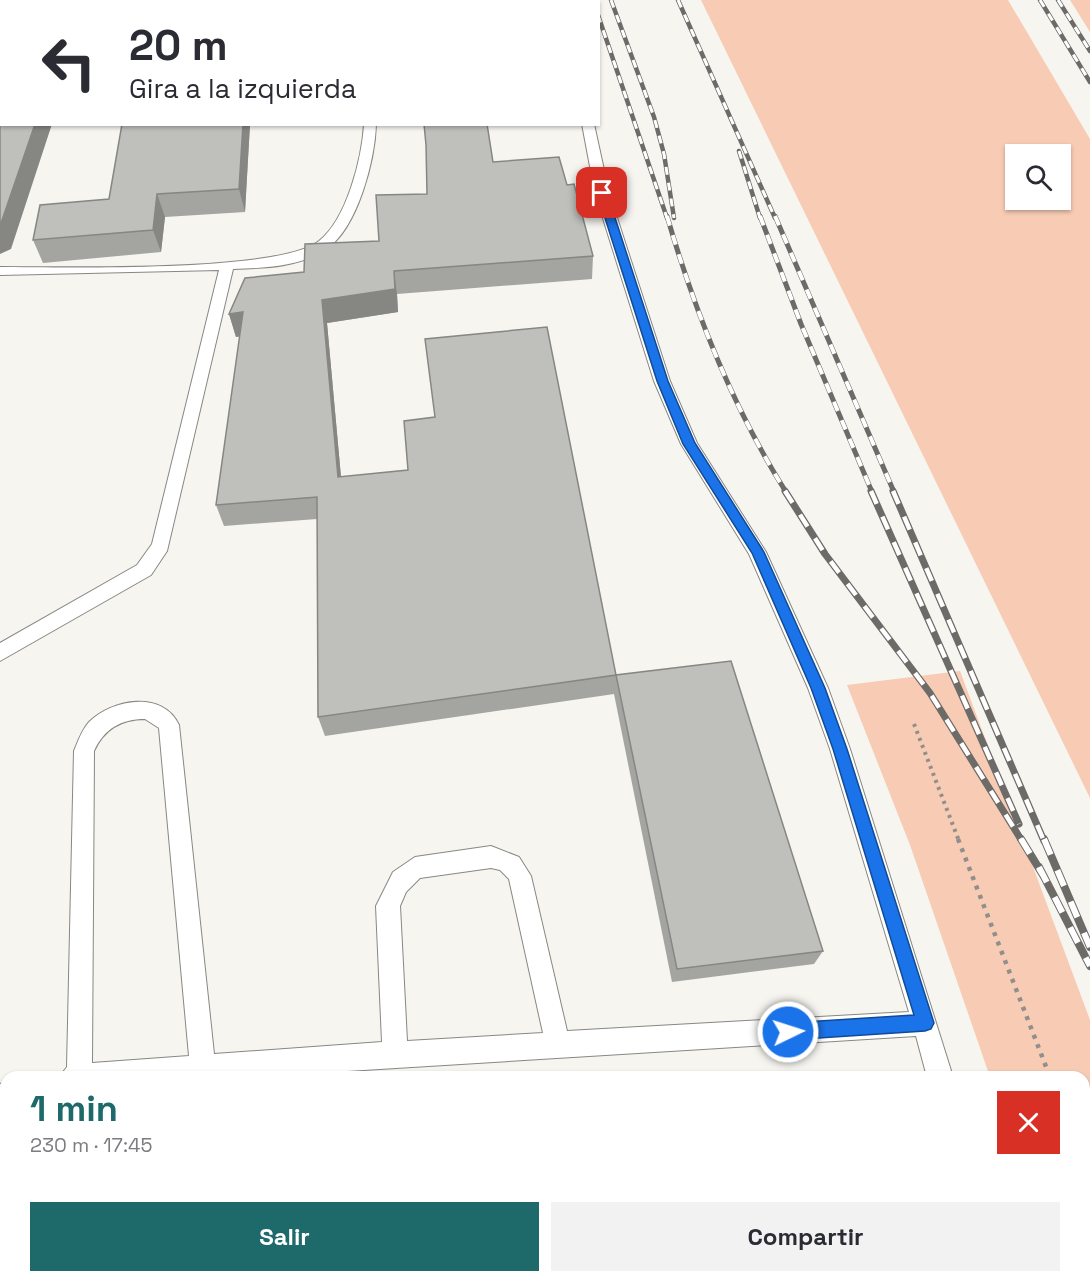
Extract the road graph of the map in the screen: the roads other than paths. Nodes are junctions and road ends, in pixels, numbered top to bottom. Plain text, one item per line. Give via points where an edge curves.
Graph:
1 (370, 126) edge
2 (588, 126) edge
3 (227, 265) junction
4 (0, 271) edge
5 (0, 653) edge
6 (925, 1023) junction
7 (558, 1046) junction
8 (395, 1054) junction
9 (77, 1071) edge
10 (203, 1071) edge
11 (223, 1071) edge
12 (938, 1071) edge

1 - 3 lane via 365,170 337,229 323,245 292,257
2 - 6 lane via 602,193 662,381 689,444 758,552 818,688
3 - 4 lane
3 - 5 lane via 156,556 144,570
6 - 7 lane
6 - 12 lane
7 - 8 lane
7 - 8 lane via 520,876 510,863 490,857 415,867 397,884 388,906
8 - 11 lane
9 - 10 lane via 84,752 98,726 121,712 136,709 155,712 169,725

